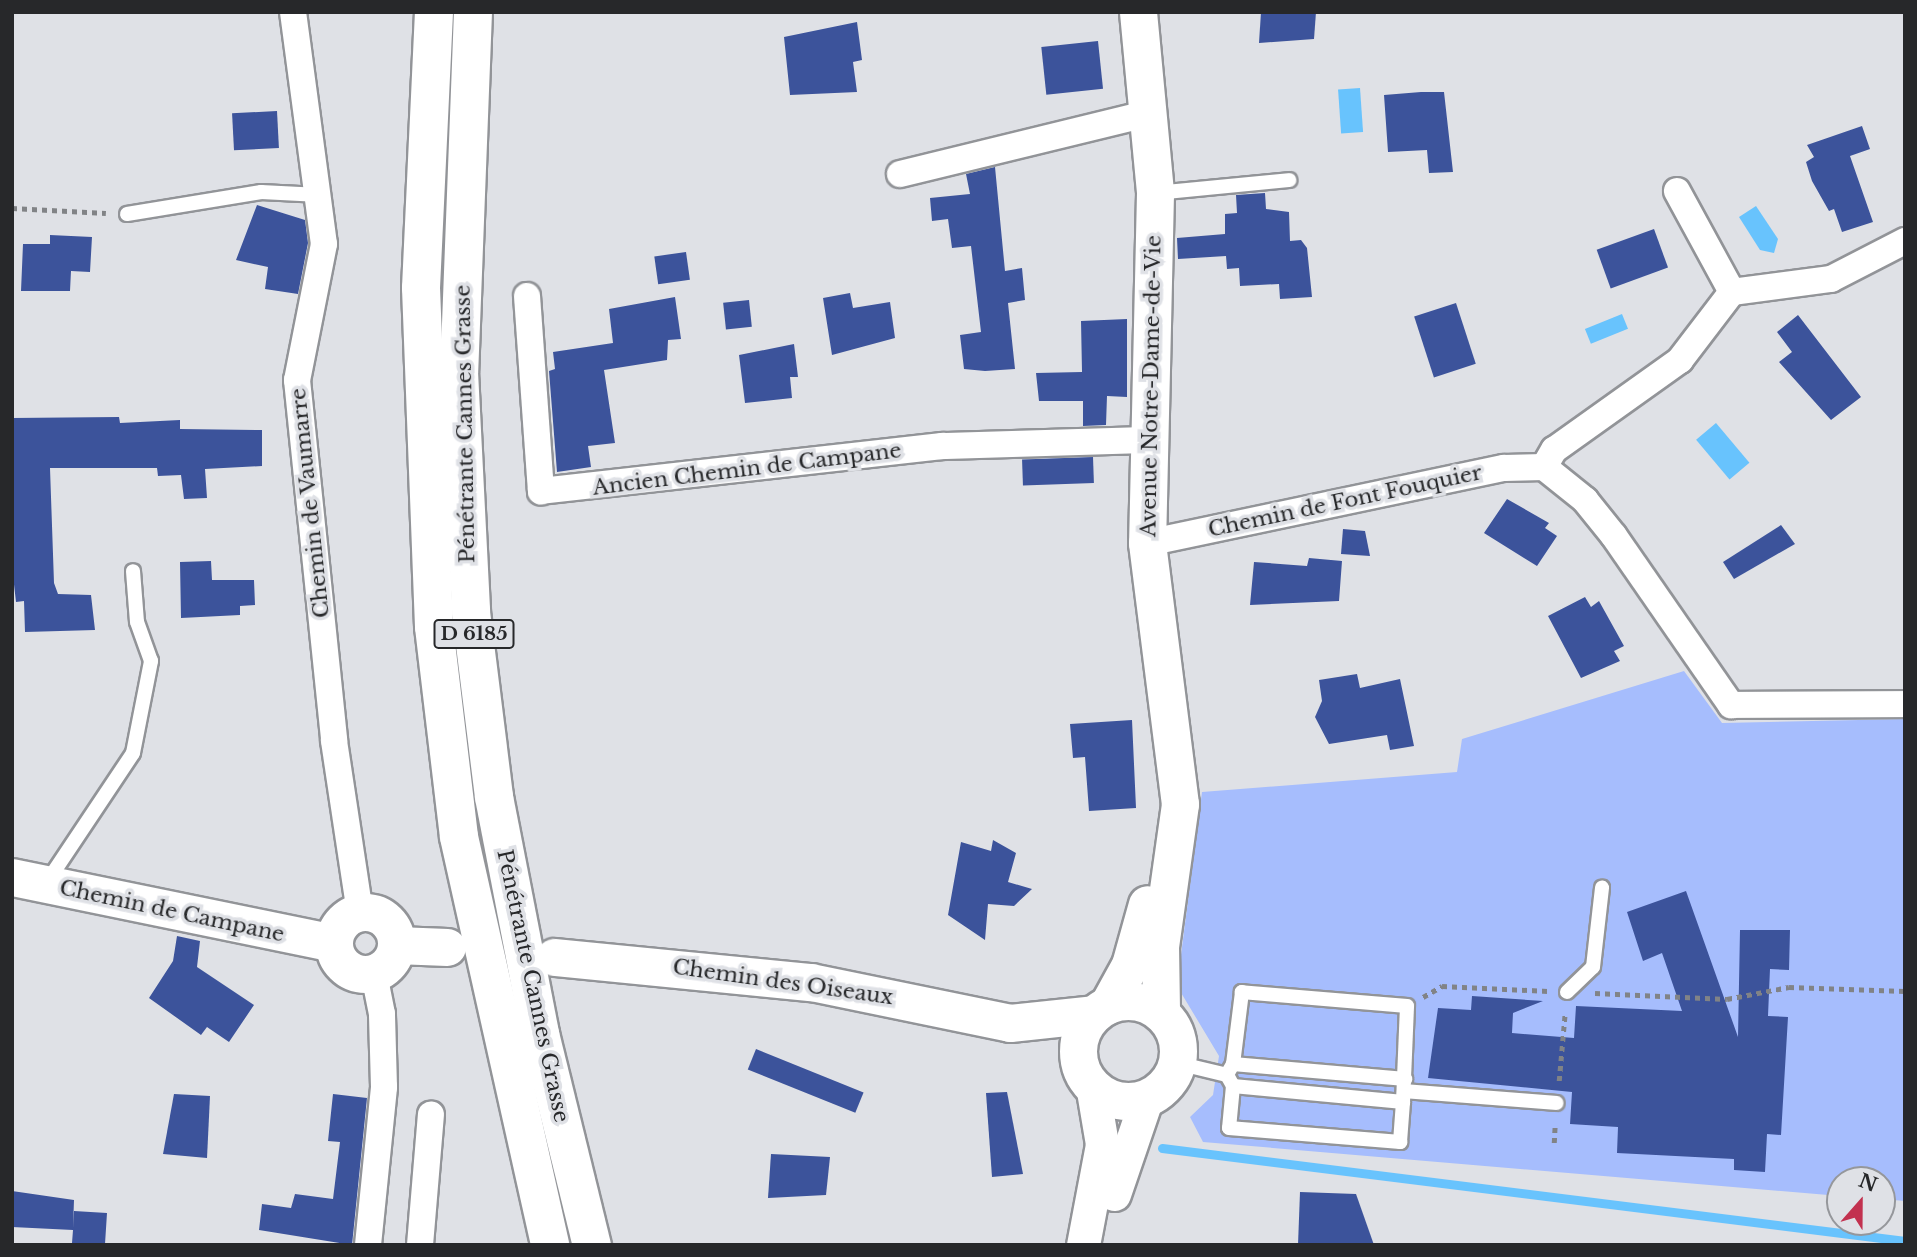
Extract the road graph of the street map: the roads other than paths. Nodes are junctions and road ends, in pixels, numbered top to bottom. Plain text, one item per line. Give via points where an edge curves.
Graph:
1 (293, 12) edge
2 (434, 12) edge
3 (473, 12) edge
4 (1138, 12) edge
5 (1146, 114) junction
6 (900, 174) dead end
7 (1289, 180) dead end
8 (1676, 191) dead end
9 (1155, 193) junction
10 (320, 195) junction
11 (127, 214) road end
12 (1905, 241) edge
13 (1732, 292) junction
14 (527, 296) dead end
15 (1149, 440) junction
16 (1544, 467) junction
17 (1147, 542) junction
18 (133, 571) dead end
19 (1905, 704) edge
20 (1172, 759) junction
21 (29, 880) edge
22 (1602, 888) dead end
23 (360, 912) junction
24 (333, 943) junction
25 (396, 945) junction
26 (447, 947) dead end
27 (554, 957) dead end
28 (374, 974) junction
29 (1567, 992) road end
30 (1101, 1010) junction
31 (1161, 1013) junction
32 (1010, 1023) junction
33 (1177, 1063) junction
34 (1231, 1075) junction
35 (1086, 1076) junction
36 (1404, 1091) junction
37 (1146, 1097) junction
38 (1557, 1102) road end
39 (431, 1114) dead end
40 (368, 1245) edge
41 (419, 1245) edge
42 (550, 1245) edge
43 (592, 1245) edge
44 (1083, 1245) edge
45 (1103, 1245) edge

1 - 10 street, Chemin de Vaumarre
2 - 42 highway, Pénétrante Cannes Grasse / D 6185 via 421,288 433,627 459,837
3 - 43 highway, Pénétrante Cannes Grasse / D 6185 via 459,372 471,612 494,797 540,1034
4 - 5 main road, Avenue Notre-Dame-de-Vie
5 - 6 street
5 - 9 main road, Avenue Notre-Dame-de-Vie
7 - 9 lane
8 - 13 street
9 - 15 main road, Avenue Notre-Dame-de-Vie
10 - 11 lane via 261,192
10 - 23 street, Chemin de Vaumarre via 324,244 297,380 334,741
12 - 13 street via 1832,279
13 - 16 street via 1680,360 1554,450
14 - 15 street, Ancien Chemin de Campane via 541,491 942,446
15 - 17 main road, Avenue Notre-Dame-de-Vie
16 - 17 street, Chemin de Font Fouquier via 1504,468
16 - 19 street via 1585,500 1731,705
17 - 20 main road, Avenue Notre-Dame-de-Vie
18 - 21 lane via 138,622 151,661 133,753
20 - 30 main road, Avenue Notre-Dame-de-Vie via 1140,932
20 - 31 main road, Avenue Notre-Dame-de-Vie via 1178,840 1160,946
21 - 24 main road, Chemin de Campane
22 - 29 lane via 1593,967
23 - 24 main road via 341,922
23 - 25 main road via 390,924
24 - 28 main road via 351,972
25 - 26 main road
25 - 28 main road via 389,963
27 - 32 main road, Chemin des Oiseaux via 799,980
28 - 40 street via 382,1014 384,1087
30 - 31 main road via 1136,1001
30 - 32 main road, Chemin des Oiseaux
30 - 35 main road via 1080,1039
31 - 33 main road via 1176,1036
32 - 35 main road, Chemin des Oiseaux
33 - 34 lane
33 - 37 main road via 1160,1089
34 - 36 lane
34 - 36 lane
34 - 36 lane via 1229,1128 1400,1142
34 - 36 lane via 1242,992 1407,1006
35 - 37 main road via 1117,1099
35 - 44 street via 1102,1144
36 - 38 lane
37 - 45 street via 1121,1163
39 - 41 street

